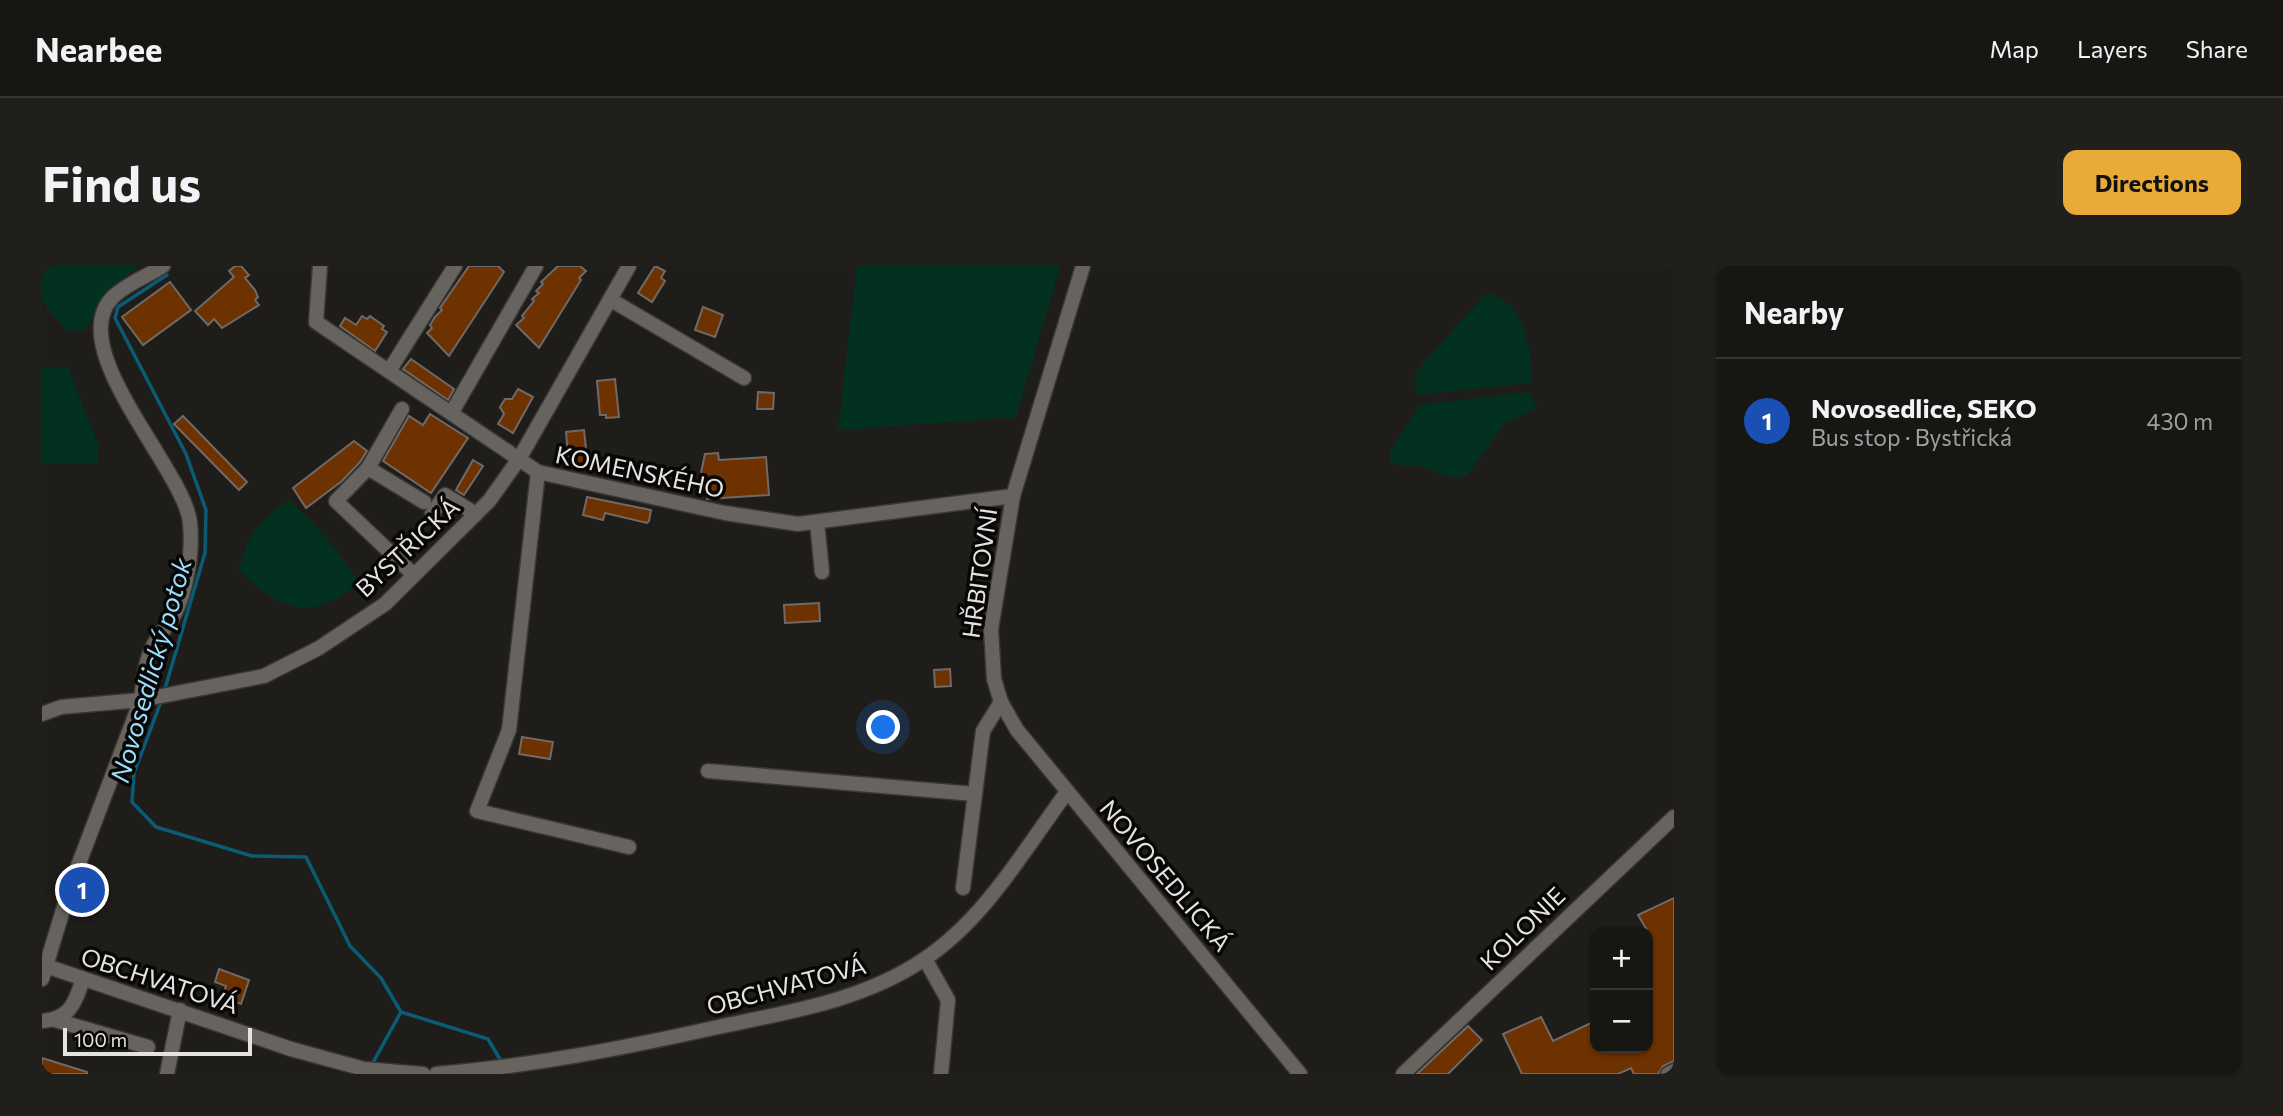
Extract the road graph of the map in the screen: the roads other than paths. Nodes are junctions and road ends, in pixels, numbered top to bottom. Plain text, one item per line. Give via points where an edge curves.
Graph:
1 (163, 266) edge
2 (320, 266) edge
3 (455, 266) edge
4 (536, 266) edge
5 (629, 266) edge
6 (1083, 266) edge
7 (611, 300) junction
8 (389, 371) junction
9 (744, 378) dead end
10 (402, 409) dead end
11 (452, 412) junction
12 (519, 458) junction
13 (368, 468) junction
14 (538, 472) junction
15 (1013, 496) junction
16 (476, 514) junction
17 (817, 522) junction
18 (822, 572) dead end
19 (414, 575) junction
20 (155, 696) junction
21 (1001, 702) junction
22 (42, 714) edge
23 (708, 771) dead end
24 (1067, 792) junction
25 (975, 794) junction
26 (1674, 817) edge
27 (629, 848) dead end
28 (963, 888) dead end
29 (925, 959) junction
30 (44, 972) edge
31 (83, 979) junction
32 (180, 1010) junction
33 (49, 1021) edge
34 (148, 1047) dead end
35 (1674, 1071) edge
36 (167, 1074) edge
37 (423, 1074) edge
38 (436, 1074) edge
39 (941, 1074) edge
40 (1300, 1074) edge
41 (1402, 1074) edge
42 (1668, 1074) edge

1 - 20 street via 113,297 100,330 124,402 185,500 190,521 183,590 174,615 151,648
2 - 8 street, KOMENSKÉHO via 316,322
3 - 8 street
4 - 11 street
5 - 7 street, BYSTŘICKÁ
6 - 15 street, HŘBITOVNÍ
7 - 9 street
7 - 12 street, BYSTŘICKÁ
8 - 11 street, KOMENSKÉHO
10 - 13 street
11 - 12 street, KOMENSKÉHO
12 - 14 street, KOMENSKÉHO
12 - 16 street, BYSTŘICKÁ
13 - 16 street via 428,508 445,495
13 - 19 street via 336,500
14 - 17 street, KOMENSKÉHO via 725,513 798,524
14 - 27 street via 509,730 477,811
15 - 17 street, KOMENSKÉHO
15 - 21 street, HŘBITOVNÍ via 991,629 994,679
16 - 19 street, BYSTŘICKÁ
17 - 18 street
19 - 20 street, BYSTŘICKÁ via 385,604 320,648 264,676
20 - 22 street, BYSTŘICKÁ via 61,707
20 - 30 street via 70,887
21 - 24 street, NOVOSEDLICKÁ via 1017,730
21 - 25 street via 983,731
23 - 25 street
24 - 29 street, OBCHVATOVÁ via 986,902
24 - 40 street, NOVOSEDLICKÁ
25 - 28 street
26 - 41 street, KOLONIE
29 - 38 street, OBCHVATOVÁ via 891,980 811,1007 589,1055
29 - 39 street via 948,1000
30 - 31 street, OBCHVATOVÁ
31 - 32 street, OBCHVATOVÁ
31 - 33 street via 72,1010
32 - 36 street
32 - 37 street, OBCHVATOVÁ via 290,1049 364,1069
33 - 34 street
35 - 42 street

